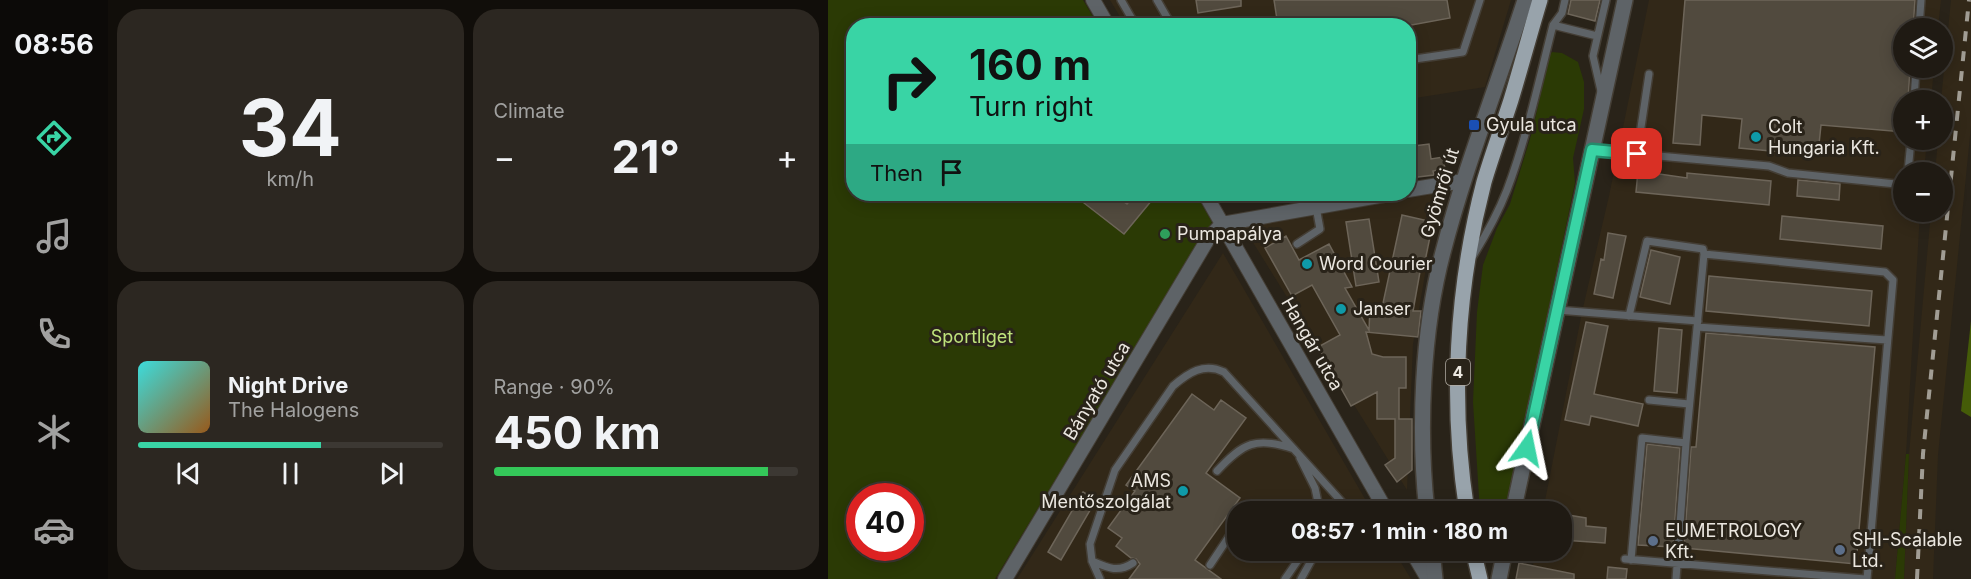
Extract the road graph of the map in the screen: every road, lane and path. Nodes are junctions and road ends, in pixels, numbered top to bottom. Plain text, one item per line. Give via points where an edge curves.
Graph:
1 (1093, 0) edge
2 (1121, 0) edge
3 (1157, 0) edge
4 (1480, 0) edge
5 (1525, 0) edge
6 (1540, 0) edge
7 (1565, 0) edge
8 (1606, 0) edge
9 (1624, 0) edge
10 (1921, 0) edge
11 (1103, 18) edge
12 (1131, 18) edge
13 (1167, 18) edge
14 (1920, 18) edge
15 (1553, 25) junction
16 (1597, 36) junction
17 (1416, 59) edge
18 (1649, 74) dead end
19 (1603, 102) junction
20 (1592, 150) junction
21 (1637, 154) junction
22 (1463, 181) junction
23 (1893, 184) edge
24 (1416, 189) edge
25 (1209, 201) edge
26 (1350, 201) edge
27 (1316, 207) junction
28 (1222, 224) junction
29 (1297, 244) dead end
30 (1704, 254) junction
31 (1466, 269) junction
32 (1557, 310) junction
33 (1629, 316) junction
34 (1698, 324) junction
35 (1887, 340) junction
36 (1649, 400) dead end
37 (1689, 404) junction
38 (1686, 442) junction
39 (1296, 450) junction
40 (1216, 471) dead end
41 (1318, 501) edge
42 (1341, 501) edge
43 (1381, 501) edge
44 (1425, 501) edge
45 (1466, 501) edge
46 (1515, 501) edge
47 (1227, 540) edge
48 (1092, 561) junction
49 (1297, 561) edge
50 (1311, 561) edge
51 (1417, 561) edge
52 (1433, 561) edge
53 (1476, 561) edge
54 (1502, 561) edge
55 (1133, 563) dead end
56 (1677, 563) junction
57 (1210, 565) dead end
58 (1005, 579) edge
59 (1100, 579) edge
60 (1285, 579) edge
61 (1301, 579) edge
62 (1428, 579) edge
63 (1435, 579) edge
64 (1480, 579) edge
65 (1498, 579) edge
66 (1676, 579) edge
67 (1866, 579) edge

1 - 11 street
2 - 12 lane
3 - 13 lane
4 - 17 lane via 1463,52
5 - 22 street, Gyömrői út
6 - 31 main road, 4 via 1484,182
7 - 15 lane
8 - 16 lane
9 - 19 street
10 - 14 lane
15 - 16 lane
15 - 31 lane via 1507,190
16 - 19 lane via 1593,56
18 - 21 lane
19 - 20 street
20 - 21 lane
20 - 32 street
21 - 23 lane via 1769,166 1788,172
22 - 24 street
22 - 44 street, Gyömrői út via 1435,286 1426,359
25 - 28 street, Hangár utca
26 - 27 street
27 - 28 street
27 - 29 lane via 1320,229
28 - 43 street, Hangár utca
28 - 58 street, Bányató utca via 1208,239
30 - 33 lane via 1703,249 1647,241
30 - 34 lane
30 - 35 lane via 1885,272 1893,280
31 - 45 main road, 4 via 1458,379 1458,435
32 - 33 lane
32 - 46 street
33 - 34 lane
34 - 35 lane
34 - 37 lane
35 - 67 lane
36 - 37 lane
37 - 38 lane
38 - 56 lane
38 - 56 lane via 1642,438 1628,559
39 - 40 lane via 1274,444 1248,445 1232,454
39 - 41 lane
39 - 42 lane
39 - 48 lane via 1224,372 1212,367 1193,372 1173,386 1115,470 1090,544
47 - 57 lane
48 - 55 lane via 1114,570
48 - 59 lane
49 - 60 lane
50 - 61 lane
51 - 62 street
52 - 63 street
53 - 64 main road
54 - 65 street
56 - 66 lane
56 - 67 lane

